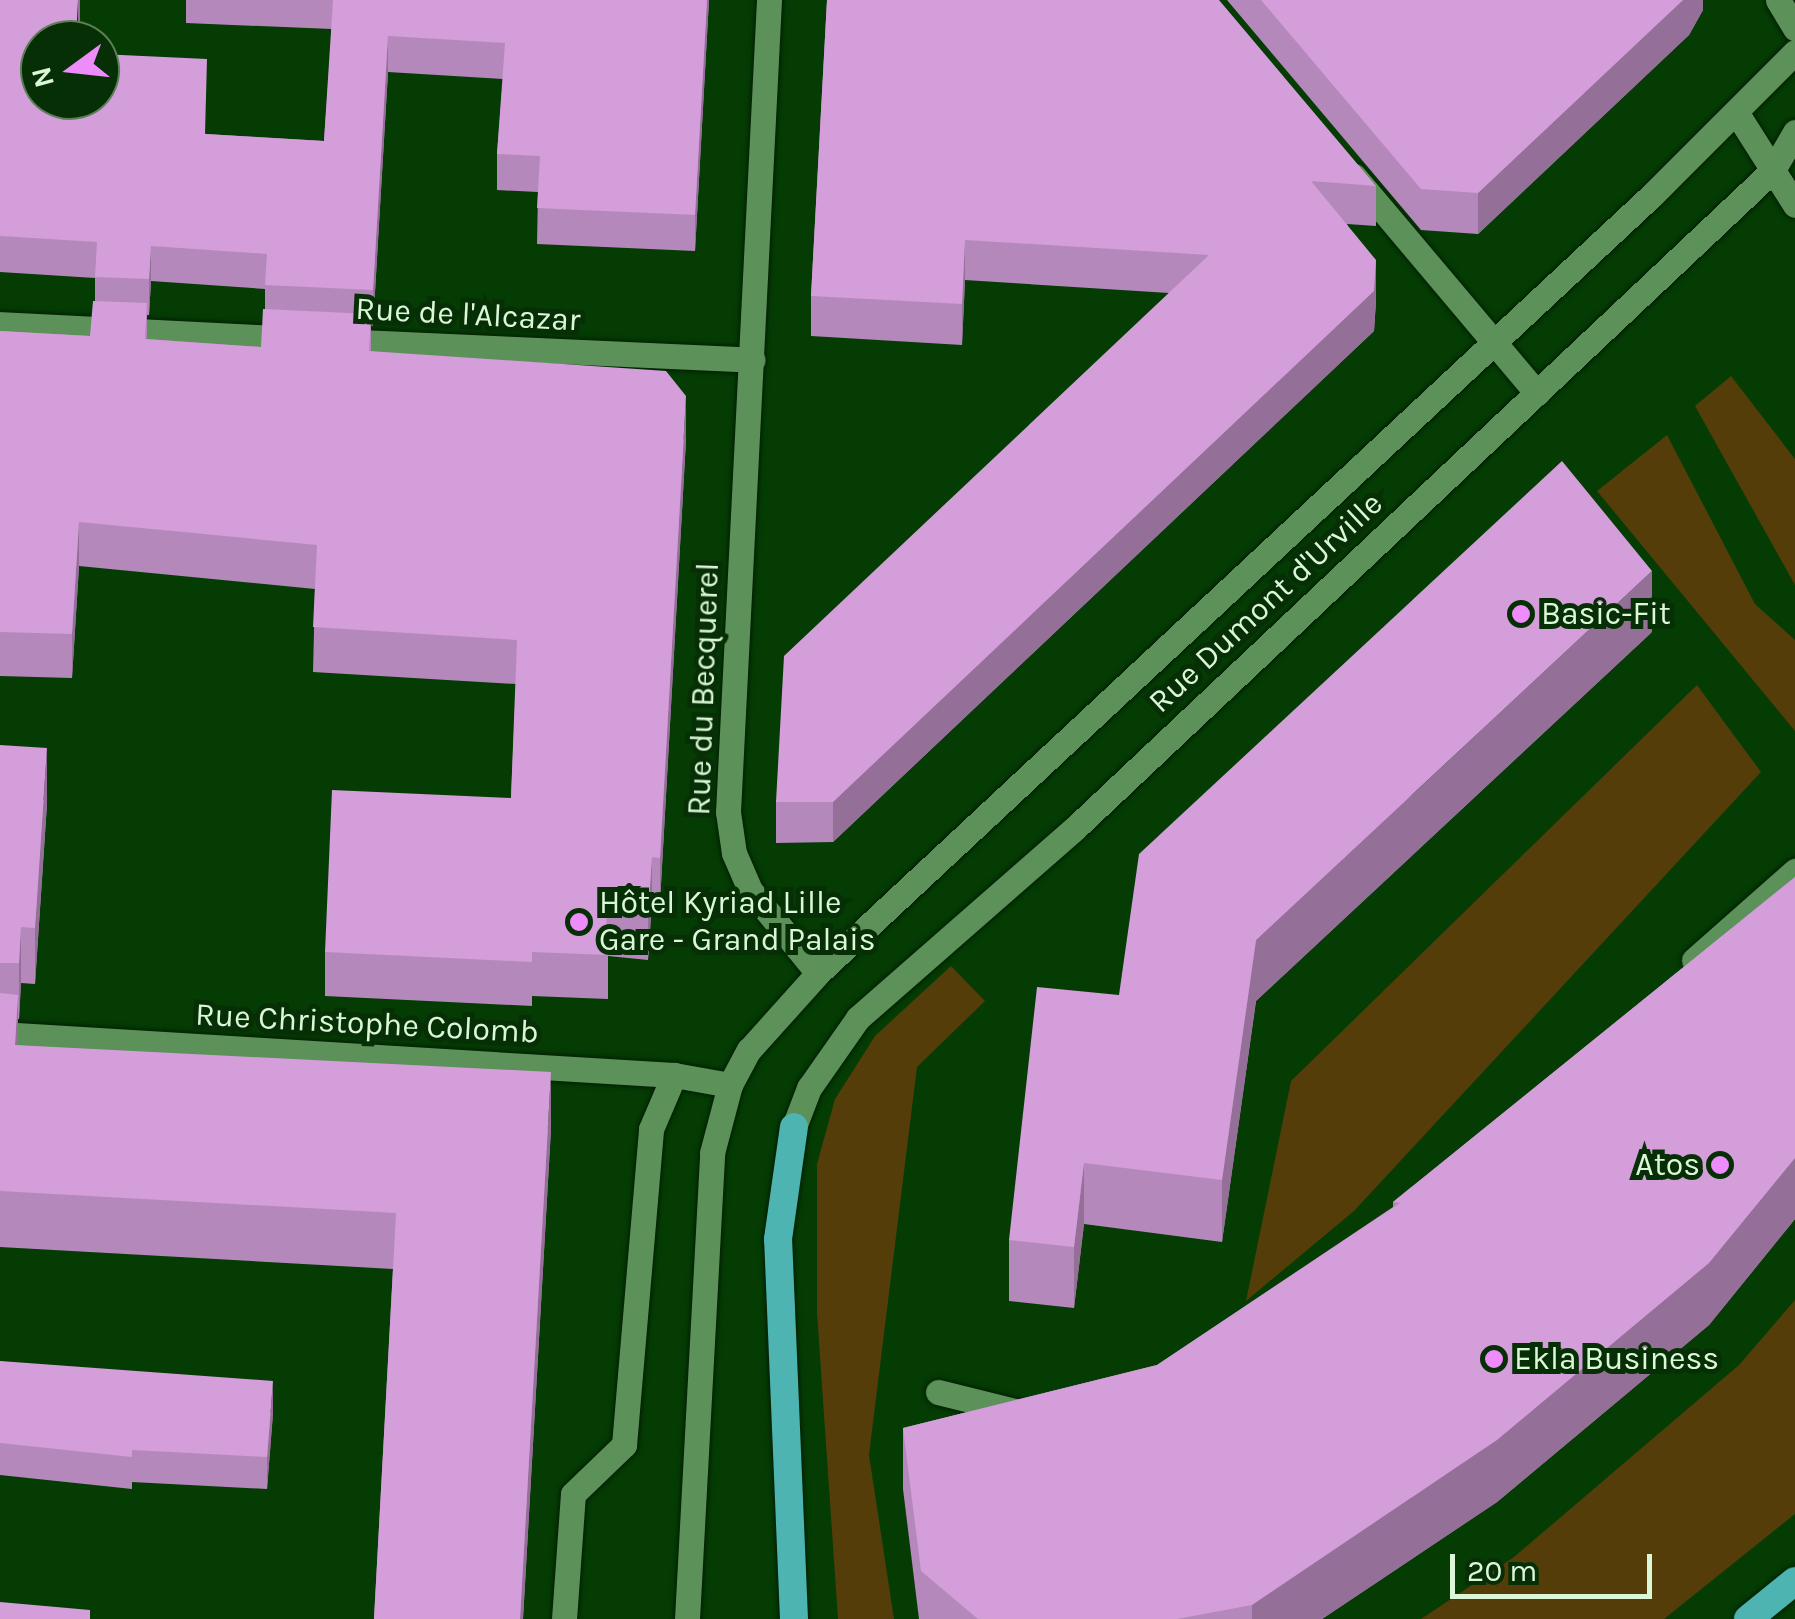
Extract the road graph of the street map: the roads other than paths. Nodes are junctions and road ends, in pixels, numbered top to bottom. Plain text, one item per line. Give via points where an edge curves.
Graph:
1 (769, 0) edge
2 (1778, 0) edge
3 (1795, 28) edge
4 (1795, 52) edge
5 (1736, 112) junction
6 (1795, 132) edge
7 (1330, 148) edge
8 (1773, 170) junction
9 (1795, 205) edge
10 (0, 324) edge
11 (1495, 342) junction
12 (754, 360) junction
13 (1537, 393) junction
14 (1795, 871) edge
15 (818, 973) junction
16 (1675, 977) edge
17 (0, 1034) edge
18 (674, 1075) junction
19 (730, 1085) junction
20 (794, 1128) joint
21 (938, 1392) dead end
22 (1054, 1412) edge
23 (1795, 1581) edge
24 (564, 1619) edge
25 (687, 1619) edge
26 (794, 1619) edge
27 (1748, 1619) edge

1 - 12 street, Rue du Becquerel
2 - 3 street
4 - 5 street, Rue Dumont d'Urville
5 - 8 street
5 - 11 street, Rue Dumont d'Urville
6 - 8 street, Rue Dumont d'Urville
7 - 11 street
8 - 9 street
8 - 13 street, Rue Dumont d'Urville
10 - 12 street, Rue de l'Alcazar
11 - 13 street
11 - 15 street, Rue Dumont d'Urville
12 - 15 street, Rue du Becquerel via 728,812 734,854 750,890
13 - 20 street, Rue Dumont d'Urville via 1074,829 858,1018 809,1088
14 - 16 street
15 - 19 street via 749,1050
17 - 18 street, Rue Christophe Colomb
18 - 19 street, Rue Christophe Colomb
18 - 24 street via 651,1129 624,1445 573,1494
19 - 25 street via 708,1188
20 - 26 highway via 778,1240
21 - 22 street via 1035,1416
23 - 27 highway

